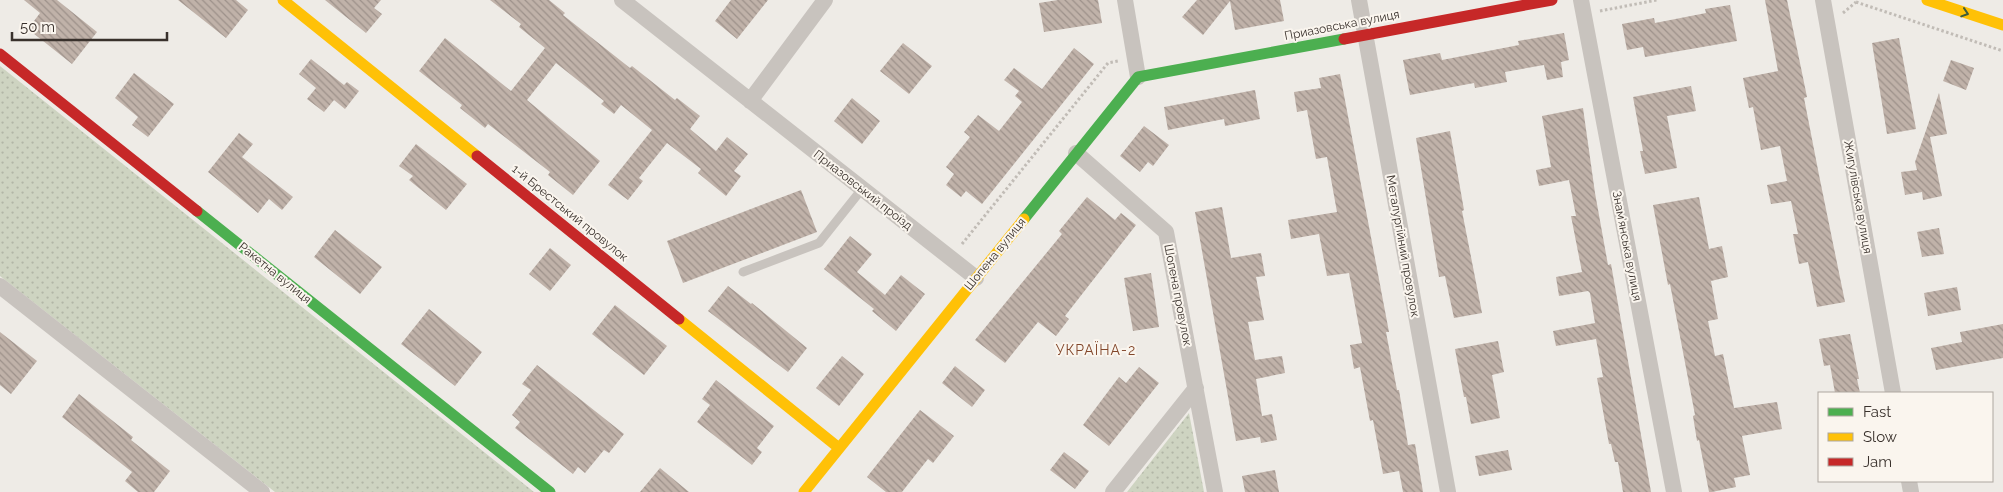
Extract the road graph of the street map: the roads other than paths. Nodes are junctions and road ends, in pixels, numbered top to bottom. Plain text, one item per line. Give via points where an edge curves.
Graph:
1 (283, 0) edge
2 (622, 0) edge
3 (825, 0) edge
4 (1125, 0) edge
5 (1359, 0) edge
6 (1552, 0) edge
7 (1581, 0) edge
8 (1823, 0) edge
9 (1927, 0) edge
10 (2003, 25) edge
11 (1365, 35) junction
12 (0, 54) edge
13 (1138, 77) junction
14 (750, 101) junction
15 (1076, 153) junction
16 (862, 189) junction
17 (743, 272) dead end
18 (976, 278) junction
19 (0, 286) edge
20 (1196, 388) junction
21 (1893, 392) edge
22 (839, 448) junction
23 (262, 492) edge
24 (550, 492) edge
25 (804, 492) edge
26 (1113, 492) edge
27 (1215, 492) edge
28 (1448, 492) edge
29 (1674, 492) edge

1 - 22 street, 1-й Брестський провулок
2 - 14 street, Приазовський проїзд
3 - 14 street
4 - 13 street
5 - 11 street, Металургійний провулок
6 - 11 street, Приазовська вулиця
7 - 29 street, Знам’янська вулиця
8 - 21 street, Жигулівська вулиця
9 -> 10 street
11 - 13 street, Приазовська вулиця
11 - 28 street, Металургійний провулок
12 - 24 street, Ракетна вулиця
13 - 15 street, Шопена вулиця
14 - 16 street, Приазовський проїзд
15 - 18 street, Шопена вулиця
15 - 20 street, Шопена провулок via 1166,232
16 - 17 lane via 819,243
16 - 18 street, Приазовський проїзд
18 - 22 street, Шопена вулиця
19 - 23 street
20 - 26 street
20 - 27 street, Шопена провулок
22 - 25 street, Шопена вулиця

